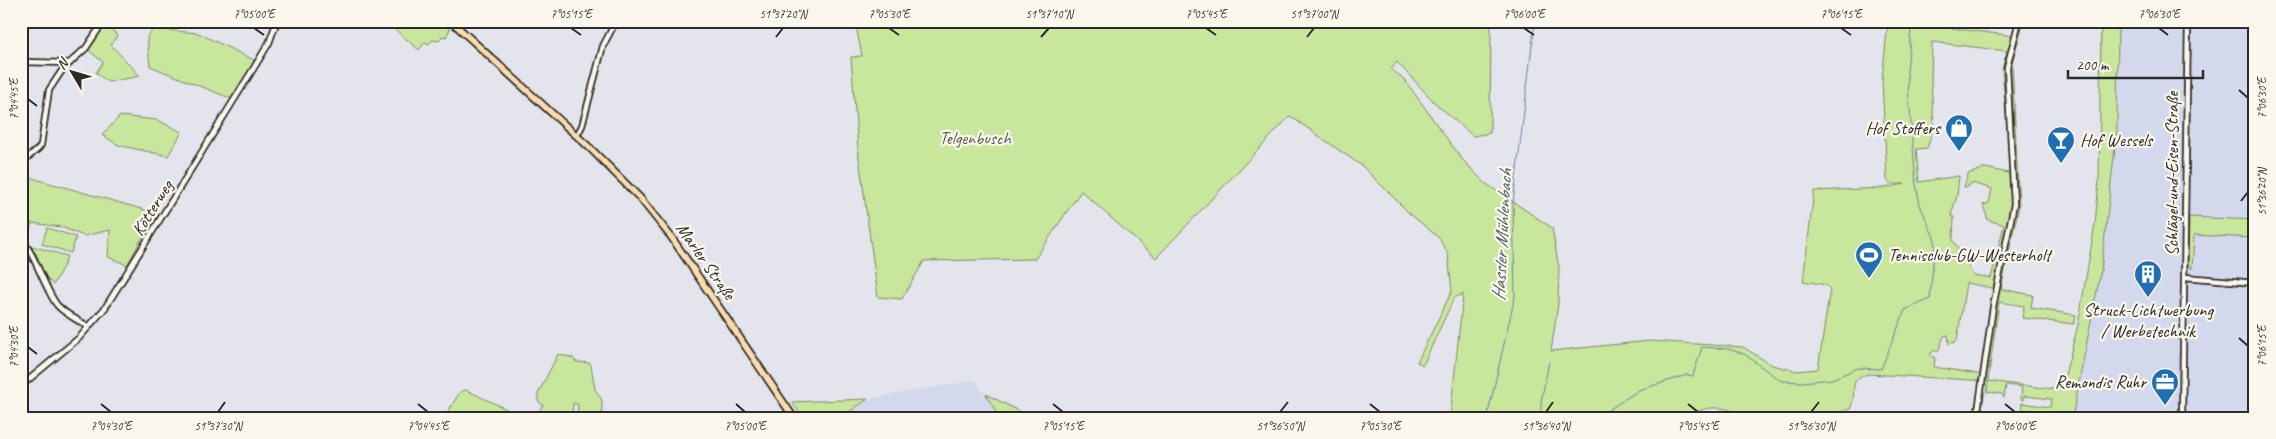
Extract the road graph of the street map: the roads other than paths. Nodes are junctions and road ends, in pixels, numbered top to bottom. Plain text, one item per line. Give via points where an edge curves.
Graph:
1 (104, 21) edge
2 (277, 21) edge
3 (451, 21) edge
4 (616, 21) edge
5 (2020, 21) edge
6 (2188, 21) edge
7 (21, 62) edge
8 (70, 63) junction
9 (576, 135) junction
10 (21, 164) edge
11 (21, 241) edge
12 (2185, 277) junction
13 (2255, 283) edge
14 (89, 328) junction
15 (21, 386) edge
16 (794, 418) edge
17 (1977, 418) edge
18 (2182, 418) edge

1 - 8 street via 86,48
2 - 14 street, Kötterweg via 269,43 252,71 118,287
3 - 9 main road, Marler Straße
4 - 9 street via 603,46 582,126
5 - 17 street via 2007,67 2014,204 1993,307
6 - 12 street, Schlägel-und-Eisen-Straße
7 - 8 street
8 - 10 street via 49,90 41,145
9 - 16 main road, Marler Straße via 624,180 659,220
11 - 14 street via 30,249 42,281 58,306
12 - 13 street
12 - 18 street, Schlägel-und-Eisen-Straße
14 - 15 street, Kötterweg

